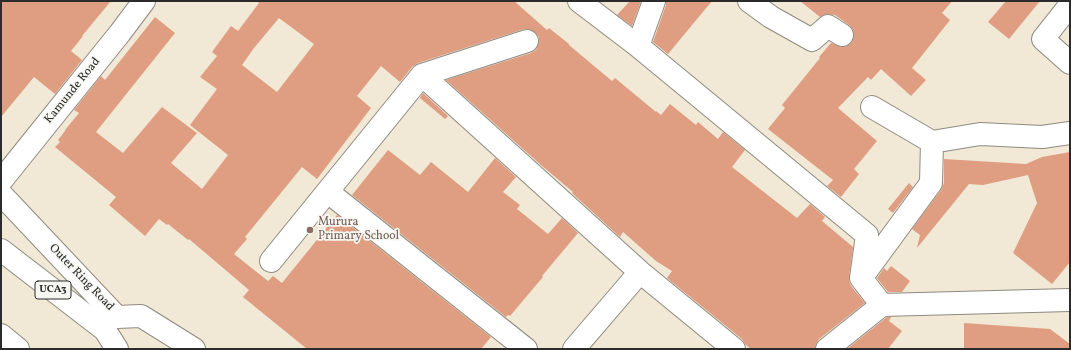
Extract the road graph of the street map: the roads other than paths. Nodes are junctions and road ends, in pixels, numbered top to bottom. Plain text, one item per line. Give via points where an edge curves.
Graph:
1 (144, 1) edge
2 (579, 1) edge
3 (654, 1) edge
4 (749, 1) edge
5 (1070, 5) edge
6 (842, 34) dead end
7 (527, 41) dead end
8 (638, 46) junction
9 (1070, 63) edge
10 (422, 75) junction
11 (872, 107) dead end
12 (1070, 133) edge
13 (932, 142) junction
14 (1, 181) edge
15 (328, 192) junction
16 (1, 194) edge
17 (1, 250) edge
18 (272, 261) dead end
19 (640, 272) junction
20 (861, 278) junction
21 (1070, 300) edge
22 (882, 305) junction
23 (111, 323) junction
24 (1, 335) edge
25 (18, 349) edge
26 (117, 349) edge
27 (194, 349) edge
28 (526, 349) edge
29 (574, 349) edge
30 (734, 349) edge
31 (827, 349) edge

1 - 14 street, Kamunde Road
2 - 8 street
3 - 8 street
4 - 6 street via 771,17 812,40 828,26
5 - 9 street via 1043,39
7 - 10 street
8 - 20 street via 867,235
10 - 15 street
10 - 19 street
11 - 13 street
12 - 13 street via 1042,137 980,134
13 - 20 street via 931,183
15 - 18 street
15 - 28 street
16 - 23 street, Outer Ring Road / UCA3
17 - 23 street, Outer Ring Road / UCA3
19 - 29 street
19 - 30 street
20 - 22 street
21 - 22 street
22 - 31 street
23 - 26 street, Outer Ring Road / UCA3
23 - 27 street, Outer Ring Road via 141,316
24 - 25 street

